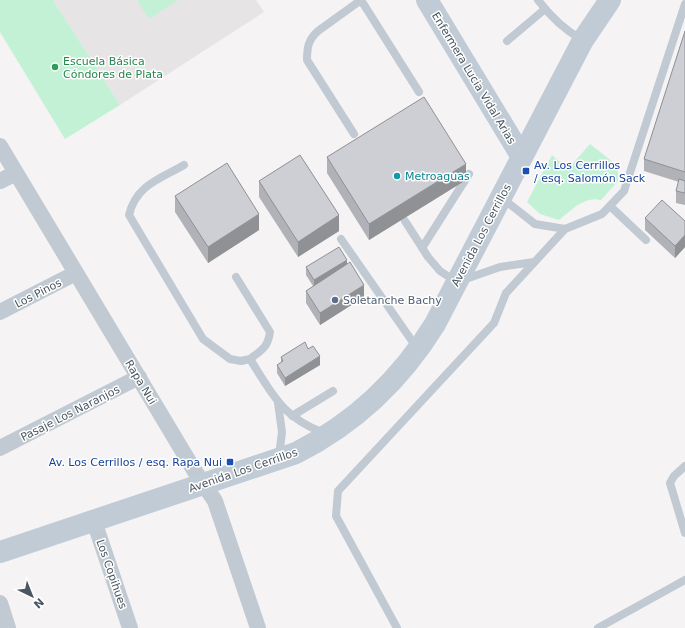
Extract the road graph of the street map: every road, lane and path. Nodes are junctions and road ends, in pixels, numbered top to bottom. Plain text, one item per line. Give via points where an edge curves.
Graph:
1 (361, 0) edge
2 (427, 0) edge
3 (538, 0) edge
4 (610, 0) edge
5 (685, 4) edge
6 (545, 9) junction
7 (583, 40) junction
8 (507, 41) dead end
9 (419, 92) dead end
10 (354, 134) dead end
11 (0, 146) edge
12 (522, 157) junction
13 (184, 165) dead end
14 (16, 173) junction
15 (469, 174) dead end
16 (0, 181) edge
17 (502, 198) junction
18 (610, 206) junction
19 (405, 221) dead end
20 (565, 229) junction
21 (341, 240) dead end
22 (646, 240) dead end
23 (422, 248) junction
24 (534, 262) junction
25 (76, 273) junction
26 (236, 277) dead end
27 (457, 282) junction
28 (0, 312) edge
29 (418, 350) junction
30 (250, 359) junction
31 (139, 377) junction
32 (333, 391) dead end
33 (278, 404) junction
34 (292, 416) junction
35 (328, 435) junction
36 (0, 448) edge
37 (278, 460) junction
38 (685, 466) edge
39 (205, 484) junction
40 (94, 521) junction
41 (685, 533) edge
42 (0, 552) edge
43 (685, 580) edge
44 (0, 603) edge
45 (8, 628) edge
46 (130, 628) edge
47 (258, 628) edge
48 (397, 628) edge
49 (598, 628) edge

1 - 9 lane
1 - 10 lane via 318,31 307,47 307,60
2 - 12 street, Enfermera Lucia Vidal Arias
3 - 6 lane
4 - 7 street, Avenida Los Cerrillos
5 - 18 lane via 627,184
6 - 7 lane via 564,29
6 - 8 lane
7 - 12 street, Avenida Los Cerrillos
11 - 14 street, Rapa Nui
12 - 17 street, Avenida Los Cerrillos
13 - 30 lane via 141,190 132,201 129,215 204,339 230,359
14 - 16 street
14 - 25 street, Rapa Nui
15 - 23 lane
17 - 20 lane via 535,224
17 - 27 street, Avenida Los Cerrillos
18 - 20 lane via 598,217
18 - 22 lane
19 - 23 lane
20 - 24 lane
21 - 29 lane
23 - 27 lane via 440,271
24 - 27 lane via 500,267
24 - 48 lane via 505,295 494,323 338,491 336,516
25 - 28 street, Los Pinos
25 - 31 street, Rapa Nui
26 - 30 lane via 270,332 269,342
27 - 29 street, Avenida Los Cerrillos
29 - 35 street, Avenida Los Cerrillos via 378,397
30 - 33 lane
31 - 36 street, Pasaje Los Naranjos
31 - 39 street, Rapa Nui
32 - 34 lane
33 - 34 lane
33 - 37 lane via 282,432
34 - 35 lane via 314,430
35 - 37 street, Avenida Los Cerrillos
37 - 39 street, Avenida Los Cerrillos
38 - 41 lane via 670,483
39 - 40 street, Avenida Los Cerrillos
39 - 47 street, Rapa Nui via 218,508
40 - 42 street, Avenida Los Cerrillos
40 - 46 street, Los Copihues
43 - 49 lane
44 - 45 street

